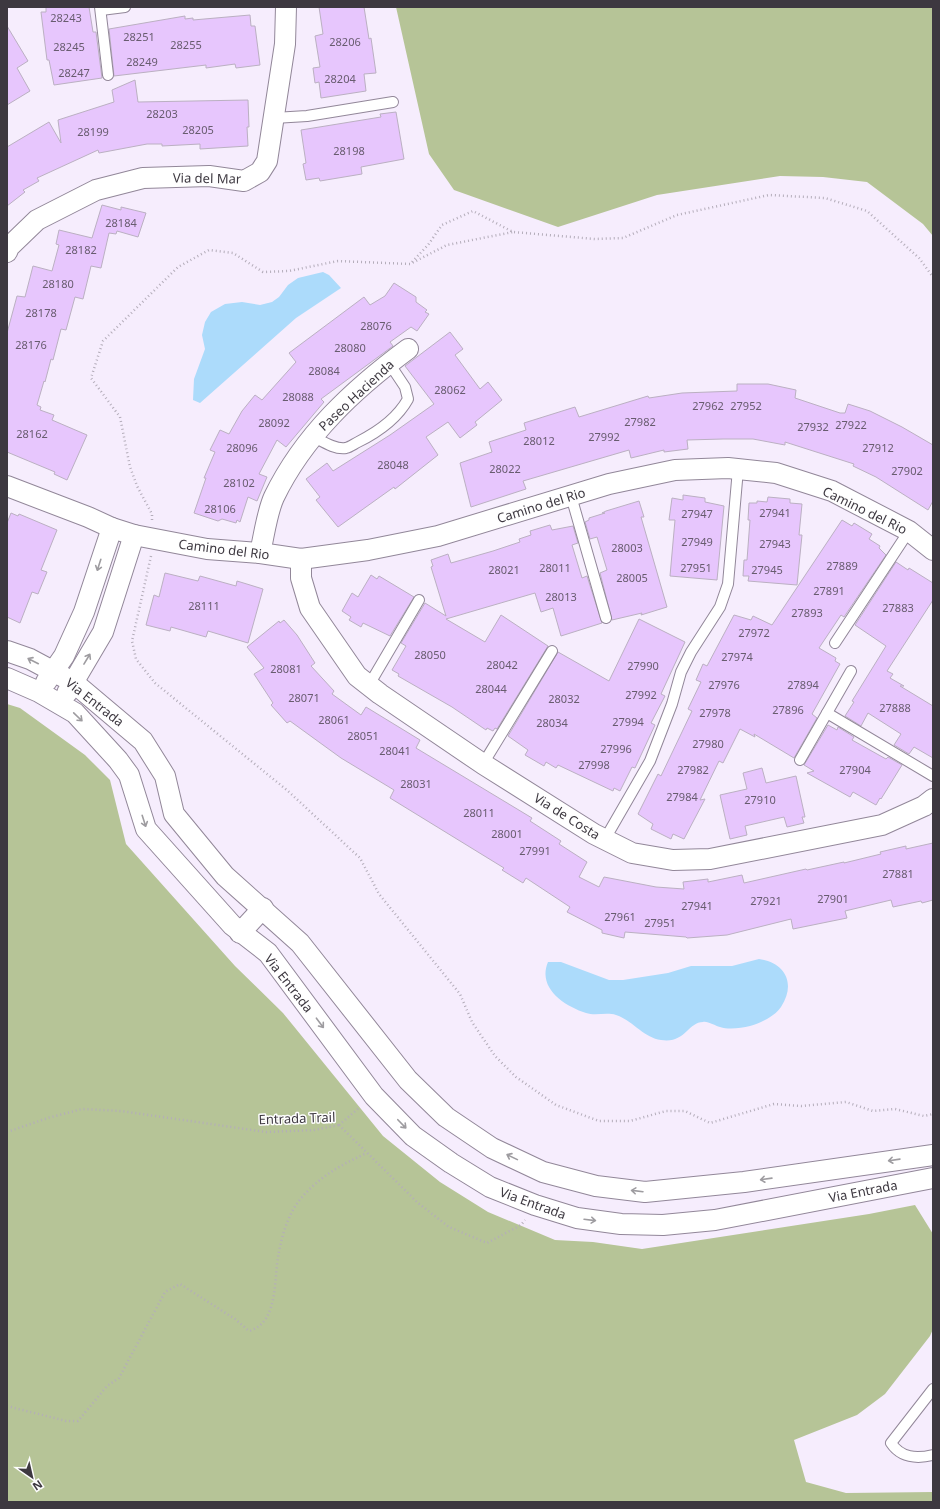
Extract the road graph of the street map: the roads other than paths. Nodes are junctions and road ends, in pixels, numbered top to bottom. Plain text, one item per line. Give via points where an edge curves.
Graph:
1 (125, 7) edge
2 (286, 7) edge
3 (101, 9) edge
4 (108, 76) dead end
5 (393, 102) dead end
6 (274, 118) junction
7 (7, 252) edge
8 (408, 349) dead end
9 (390, 363) junction
10 (312, 436) junction
11 (738, 469) junction
12 (8, 491) edge
13 (571, 496) junction
14 (112, 528) junction
15 (909, 531) junction
16 (134, 535) junction
17 (933, 550) edge
18 (260, 553) junction
19 (301, 559) junction
20 (419, 600) dead end
21 (606, 618) dead end
22 (835, 643) dead end
23 (7, 651) edge
24 (552, 651) dead end
25 (851, 671) dead end
26 (53, 672) junction
27 (7, 678) edge
28 (73, 682) junction
29 (369, 685) junction
30 (39, 692) junction
31 (60, 705) junction
32 (827, 713) junction
33 (800, 760) dead end
34 (483, 764) junction
35 (165, 776) junction
36 (933, 776) edge
37 (134, 790) junction
38 (933, 799) edge
39 (604, 839) junction
40 (263, 908) junction
41 (240, 933) junction
42 (930, 1155) edge
43 (932, 1183) edge
44 (933, 1389) edge
45 (933, 1455) edge

1 - 3 lane
2 - 6 street, Via del Mar via 285,44
3 - 4 lane
5 - 6 lane via 307,116
6 - 7 street, Via del Mar via 267,160 260,172 244,181 209,176 143,178 96,190 37,220
8 - 9 street, Paseo Hacienda
9 - 10 street, Paseo Hacienda via 341,405
9 - 10 lane via 405,387 408,399 392,421 346,448 331,446
10 - 18 street, Paseo Hacienda via 274,498
11 - 13 street, Camino del Rio via 675,470 609,484
11 - 15 street, Camino del Rio via 776,473 832,491
11 - 39 lane via 728,584 720,607 680,672 672,704 650,760
12 - 14 street, Camino del Rio via 88,517
13 - 19 street, Camino del Rio via 438,536 368,550
13 - 21 lane
14 - 16 street, Camino del Rio
14 -> 26 street via 84,612 64,656
15 - 17 street, Camino del Rio
15 - 22 lane
16 - 18 street, Camino del Rio via 207,549
28 -> 16 street via 103,632
18 - 19 street, Camino del Rio
19 - 29 street, Via de Costa via 302,578 310,608 357,676
20 - 29 lane
26 -> 23 street, Via Entrada via 30,659
24 - 34 lane
25 - 32 lane
26 - 28 street, Via Entrada
26 - 30 street
27 - 30 street, Via Entrada
28 - 31 street
28 - 35 street, Via Entrada via 143,741
29 - 34 street, Via de Costa
30 - 31 street, Via Entrada
31 -> 37 street, Via Entrada via 75,713 118,760 129,775
32 - 33 lane
32 - 36 lane
34 - 39 street, Via de Costa
35 - 37 street
35 - 40 street, Via Entrada via 174,814 225,876
37 -> 41 street, Via Entrada via 146,829
38 - 39 street, Via de Costa via 924,806 882,825 710,859 673,860 632,853
40 - 41 street
42 -> 40 street, Via Entrada via 744,1182 645,1192 596,1186 543,1172 492,1148 446,1117 408,1080 300,942
41 -> 43 street, Via Entrada via 268,953 374,1096 413,1136 451,1164 490,1187 535,1205 577,1218 621,1224 663,1225 715,1220
42 - 43 street
44 - 45 lane via 891,1443 896,1451 905,1456

